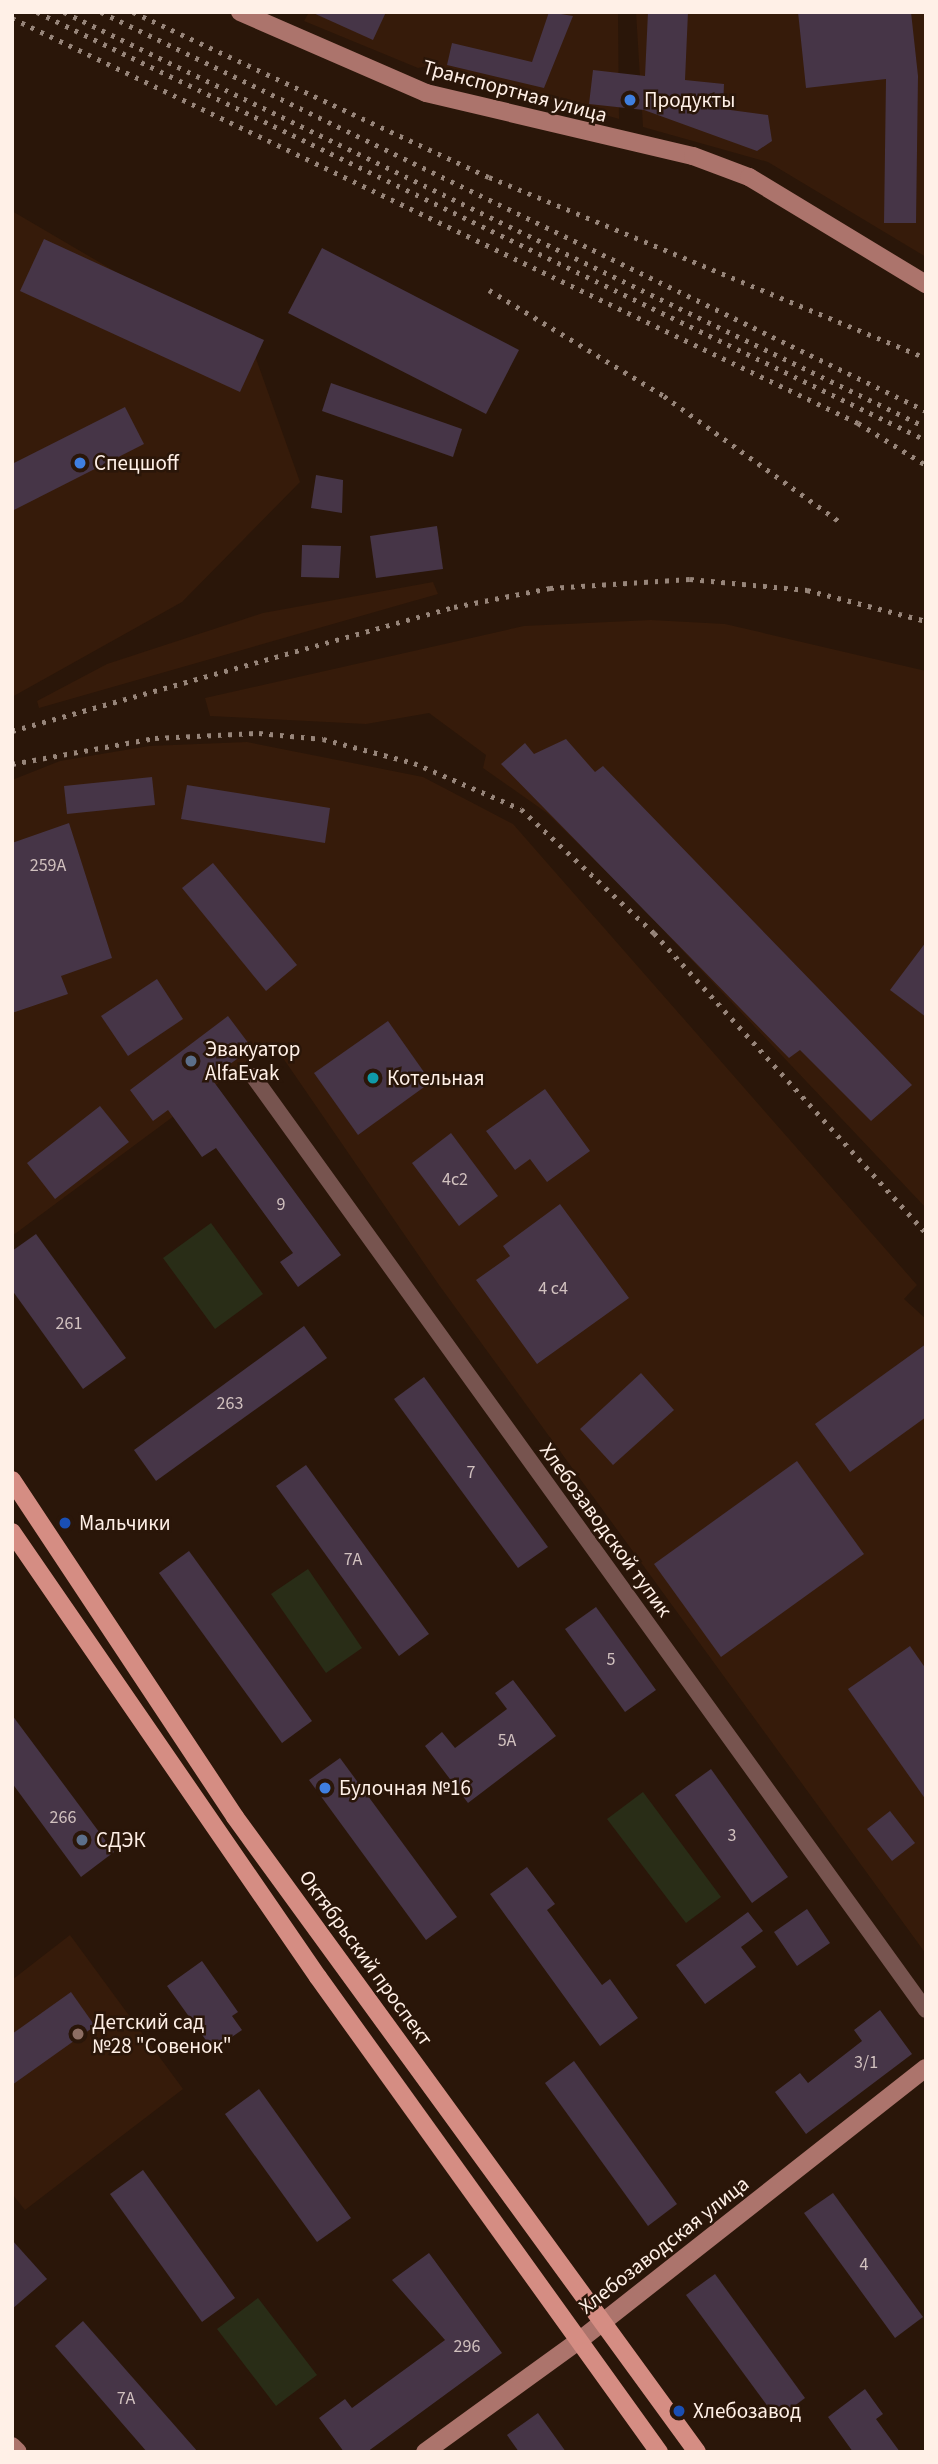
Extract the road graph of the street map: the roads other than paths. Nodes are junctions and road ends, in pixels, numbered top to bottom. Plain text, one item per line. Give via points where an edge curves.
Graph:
1 (240, 12) edge
2 (926, 284) edge
3 (253, 1076) dead end
4 (12, 1480) edge
5 (12, 1532) edge
6 (926, 2010) edge
7 (926, 2068) edge
8 (602, 2323) junction
9 (580, 2340) junction
10 (12, 2446) edge
11 (18, 2452) edge
12 (425, 2452) edge
13 (659, 2452) edge
14 (697, 2452) edge

1 - 2 street, Транспортная улица via 426,93 693,156 749,177
3 - 6 street, Хлебозаводской тупик
4 - 8 main road, Октябрьский проспект via 235,1817
5 - 9 main road via 318,1977
7 - 8 street, Хлебозаводская улица
8 - 9 street, Хлебозаводская улица
8 - 14 main road, Октябрьский проспект
9 - 12 street, Хлебозаводская улица
9 - 13 main road
10 - 11 street

